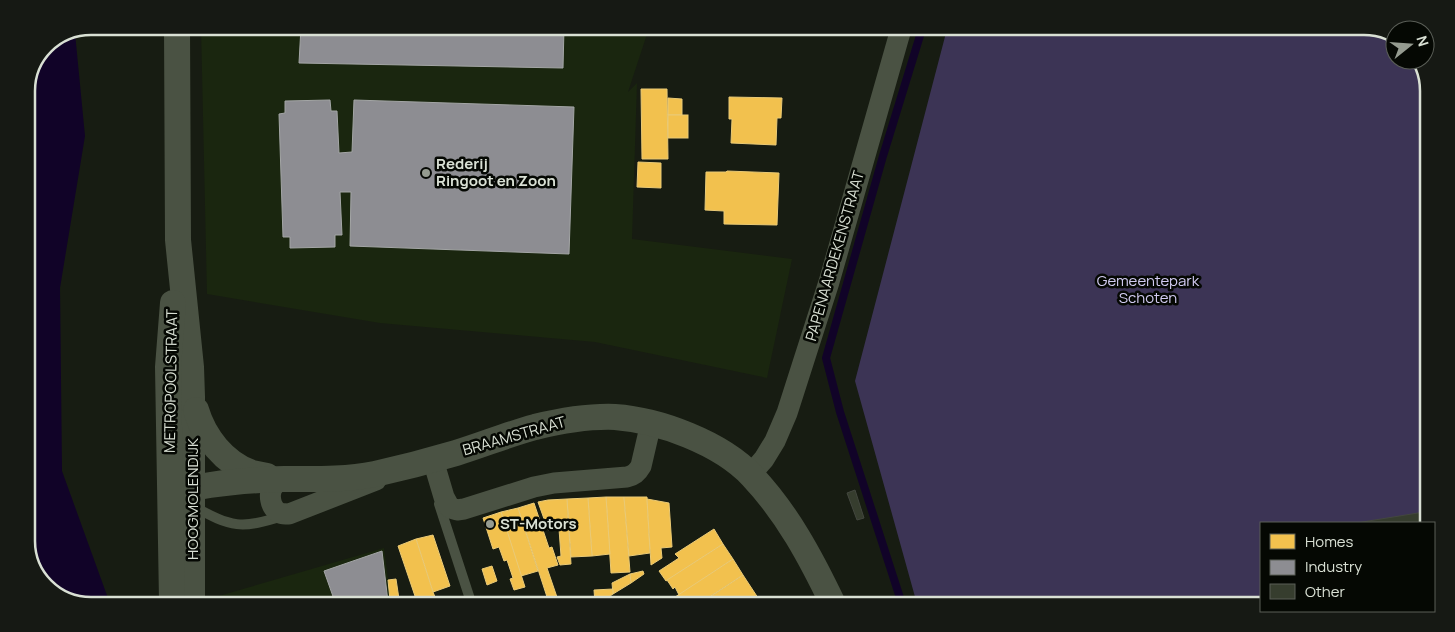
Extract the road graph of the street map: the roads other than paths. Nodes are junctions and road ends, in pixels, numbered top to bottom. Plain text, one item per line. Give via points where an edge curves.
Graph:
1 (177, 35) edge
2 (899, 35) edge
3 (178, 240) junction
4 (192, 397) junction
5 (651, 423) junction
6 (423, 463) junction
7 (751, 474) junction
8 (282, 479) junction
9 (186, 495) junction
10 (289, 514) junction
11 (173, 597) edge
12 (192, 597) edge
13 (469, 597) edge
14 (830, 597) edge

1 - 3 street, METROPOOLSTRAAT
2 - 7 street, PAPENAARDEKENSTRAAT via 787,413 775,441
3 - 4 street, METROPOOLSTRAAT
3 - 9 street, METROPOOLSTRAAT via 168,367
4 - 8 street via 200,423 214,445 231,461 251,472
4 - 9 street, HOOGMOLENDIJK
5 - 6 street, BRAAMSTRAAT via 615,417 574,420 535,427
5 - 6 street via 641,466 633,476 534,487 464,510 450,508
5 - 7 street, BRAAMSTRAAT via 694,437 726,454
6 - 8 street, BRAAMSTRAAT via 370,475 317,480
6 - 10 street, BRAAMSTRAAT
6 - 13 lane
7 - 14 street, BRAAMSTRAAT via 802,542
8 - 9 street, BRAAMSTRAAT via 218,483
8 - 10 street via 275,484 270,499 280,513
9 - 10 lane, BRAAMSTRAAT via 212,516 230,524 247,525
9 - 11 street, HOOGMOLENDIJK
9 - 12 street, HOOGMOLENDIJK

